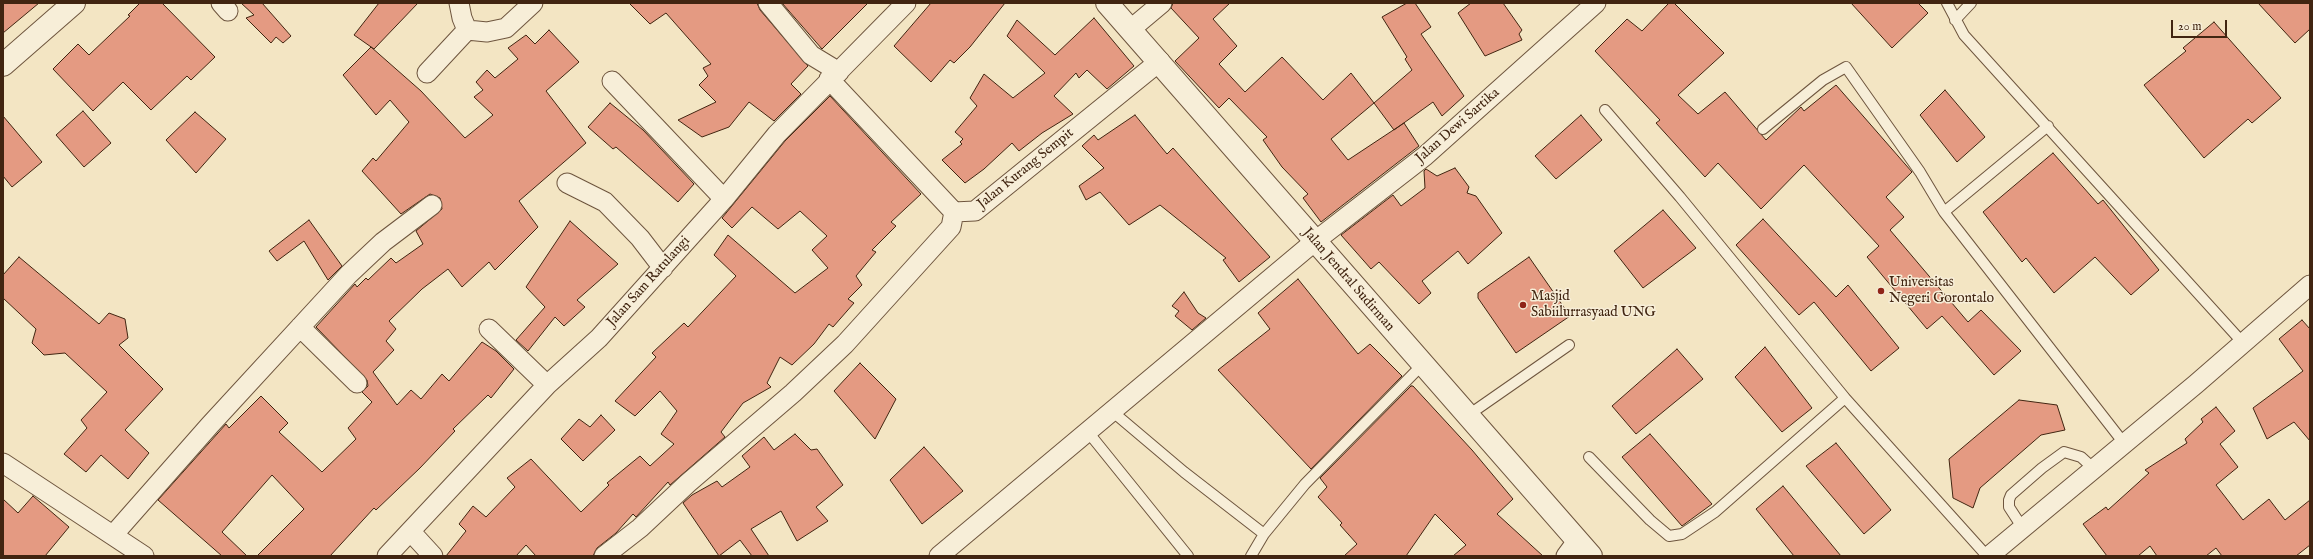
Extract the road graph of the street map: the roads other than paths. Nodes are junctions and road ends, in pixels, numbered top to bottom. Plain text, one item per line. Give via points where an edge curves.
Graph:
1 (74, 3) edge
2 (459, 3) edge
3 (533, 3) edge
4 (768, 3) edge
5 (906, 3) edge
6 (1107, 3) edge
7 (1162, 3) edge
8 (1596, 3) edge
9 (1947, 3) edge
10 (1971, 3) edge
11 (1955, 20) junction
12 (1131, 29) junction
13 (467, 30) junction
14 (1160, 61) junction
15 (3, 65) edge
16 (427, 73) dead end
17 (834, 76) junction
18 (612, 80) dead end
19 (1605, 110) dead end
20 (2048, 126) junction
21 (1763, 129) dead end
22 (567, 183) dead end
23 (724, 199) junction
24 (432, 205) dead end
25 (954, 212) junction
26 (1944, 212) junction
27 (1314, 242) junction
28 (663, 268) junction
29 (2310, 285) edge
30 (300, 328) junction
31 (488, 329) dead end
32 (2243, 343) junction
33 (1569, 345) dead end
34 (1422, 365) junction
35 (357, 383) dead end
36 (547, 385) junction
37 (1845, 398) junction
38 (1113, 412) junction
39 (1467, 416) junction
40 (1088, 432) junction
41 (2124, 442) junction
42 (1589, 457) dead end
43 (3, 463) edge
44 (2093, 468) junction
45 (2022, 527) junction
46 (411, 532) junction
47 (114, 534) junction
48 (1264, 534) junction
49 (1578, 551) edge
50 (144, 556) edge
51 (387, 556) edge
52 (433, 556) edge
53 (604, 556) edge
54 (939, 556) edge
55 (1188, 556) edge
56 (1251, 556) edge
57 (1988, 556) edge

1 - 15 street
2 - 13 street
3 - 13 street via 506,28 487,32
4 - 17 street via 810,55
5 - 17 street, Jalan Sam Ratulangi
6 - 12 street, Jalan Jendral Sudirman
7 - 12 street
8 - 27 street, Jalan Dewi Sartika via 1425,156
9 - 11 lane
10 - 11 lane
11 - 20 lane via 1964,35
12 - 14 street, Jalan Jendral Sudirman
13 - 16 street
14 - 25 street, Jalan Kurang Sempit via 975,211
14 - 27 street, Jalan Jendral Sudirman
17 - 23 street, Jalan Sam Ratulangi via 777,134
17 - 25 street
18 - 23 street
19 - 37 lane
20 - 26 lane
20 - 32 lane
21 - 26 lane via 1823,80 1846,67 1920,172
22 - 28 street via 605,202 640,238
23 - 28 street, Jalan Sam Ratulangi
24 - 30 street via 366,257
25 - 53 street via 951,227 845,344 793,394 688,483 640,528
26 - 41 lane
27 - 34 street, Jalan Jendral Sudirman
27 - 38 street, Jalan Dewi Sartika
28 - 36 street, Jalan Sam Ratulangi via 599,338
29 - 32 street
30 - 35 street
30 - 47 street
31 - 36 street
32 - 41 street
33 - 39 lane
34 - 39 street, Jalan Jendral Sudirman
34 - 48 lane via 1305,484
36 - 46 street, Jalan Sam Ratulangi
37 - 42 lane via 1716,512 1682,534 1670,536 1650,520
37 - 57 lane
38 - 40 street, Jalan Dewi Sartika
38 - 48 lane via 1184,472
39 - 49 street, Jalan Jendral Sudirman
40 - 54 street, Jalan Dewi Sartika
40 - 55 lane
41 - 44 street
43 - 47 street via 53,498
44 - 45 street
44 - 45 lane via 2081,457 2064,452 2042,468 2011,495 2009,500 2009,507
45 - 57 street
46 - 51 street, Jalan Sam Ratulangi
46 - 52 street
47 - 50 street
48 - 56 lane

